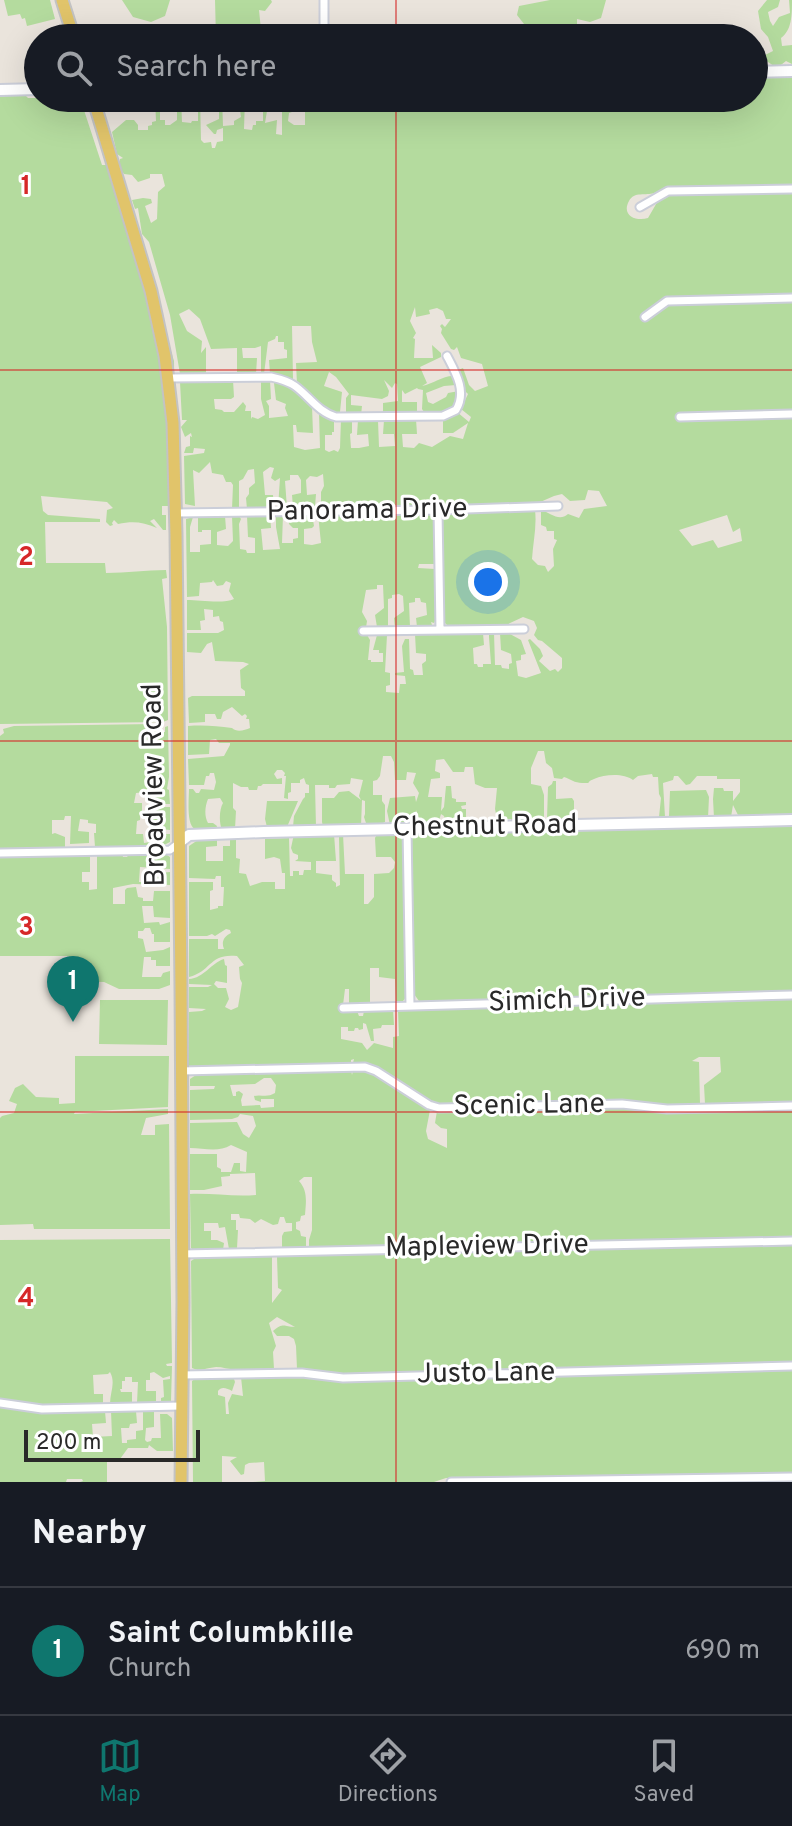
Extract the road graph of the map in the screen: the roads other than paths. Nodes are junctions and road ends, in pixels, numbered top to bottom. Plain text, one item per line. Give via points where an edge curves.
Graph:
1 (62, 0) edge
2 (324, 0) edge
3 (70, 24) edge
4 (324, 24) edge
5 (792, 71) edge
6 (768, 72) edge
7 (24, 89) edge
8 (0, 90) edge
9 (97, 112) edge
10 (792, 189) edge
11 (640, 207) dead end
12 (792, 298) edge
13 (645, 317) dead end
14 (447, 356) dead end
15 (168, 378) junction
16 (792, 414) edge
17 (680, 417) dead end
18 (558, 506) dead end
19 (438, 510) junction
20 (176, 513) junction
21 (524, 629) dead end
22 (440, 630) junction
23 (363, 631) dead end
24 (792, 820) edge
25 (407, 828) junction
26 (180, 842) junction
27 (0, 853) edge
28 (792, 995) edge
29 (410, 1006) junction
30 (343, 1008) dead end
31 (181, 1071) junction
32 (792, 1106) edge
33 (792, 1241) edge
34 (182, 1254) junction
35 (792, 1366) edge
36 (181, 1375) junction
37 (0, 1403) edge
38 (181, 1406) junction
39 (792, 1477) edge
40 (181, 1482) edge
41 (451, 1482) edge

1 - 3 main road
2 - 4 street
5 - 6 street
7 - 8 street
9 - 15 main road, Broadview Road via 151,291
10 - 11 street via 668,191
12 - 13 street via 667,301
14 - 15 street via 462,397 456,410 443,416 336,417 284,380
15 - 20 main road, Broadview Road
16 - 17 street
18 - 19 street, Panorama Drive
19 - 20 street, Panorama Drive
19 - 22 street
20 - 26 main road, Broadview Road
21 - 22 street
22 - 23 street
24 - 25 street, Chestnut Road
25 - 26 street, Chestnut Road via 189,835
25 - 29 street
26 - 27 street via 170,850
26 - 31 main road, Broadview Road
28 - 29 street, Simich Drive
29 - 30 street, Simich Drive
31 - 32 street, Scenic Lane via 365,1067 439,1108
31 - 34 main road, Broadview Road
33 - 34 street, Mapleview Drive
34 - 36 main road, Broadview Road
35 - 36 street, Justo Lane via 343,1378 304,1373
36 - 38 main road, Broadview Road
37 - 38 street via 42,1409
38 - 40 main road, Broadview Road
39 - 41 street

